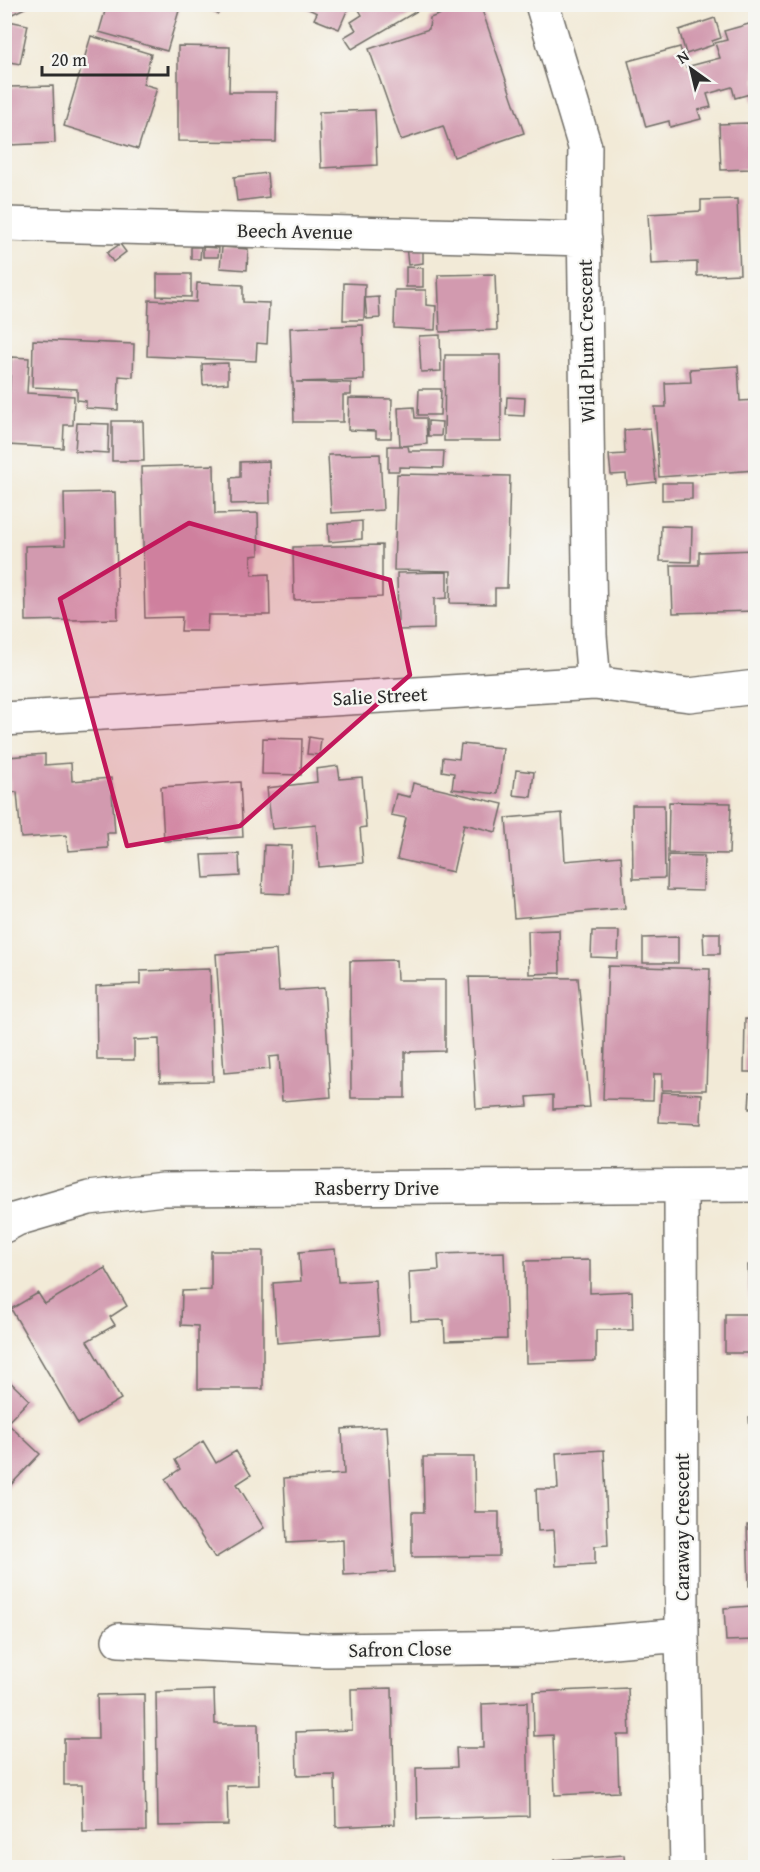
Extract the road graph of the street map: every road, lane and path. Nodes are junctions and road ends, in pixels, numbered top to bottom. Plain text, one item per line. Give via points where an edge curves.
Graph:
1 (542, 4) edge
2 (4, 224) edge
3 (585, 239) junction
4 (594, 683) junction
5 (756, 687) edge
6 (4, 719) edge
7 (756, 1185) edge
8 (681, 1186) junction
9 (4, 1226) edge
10 (682, 1635) junction
11 (119, 1640) dead end
12 (687, 1868) edge

1 - 3 street, Wild Plum Crescent via 585,147
2 - 3 street, Beech Avenue
3 - 4 street, Wild Plum Crescent via 590,635
4 - 5 street, Salie Street via 689,695
4 - 6 street, Salie Street
7 - 8 street, Rasberry Drive
8 - 9 street, Rasberry Drive via 163,1190 89,1198
8 - 10 street, Caraway Crescent
10 - 11 street, Safron Close via 544,1647 327,1650
10 - 12 street, Caraway Crescent

